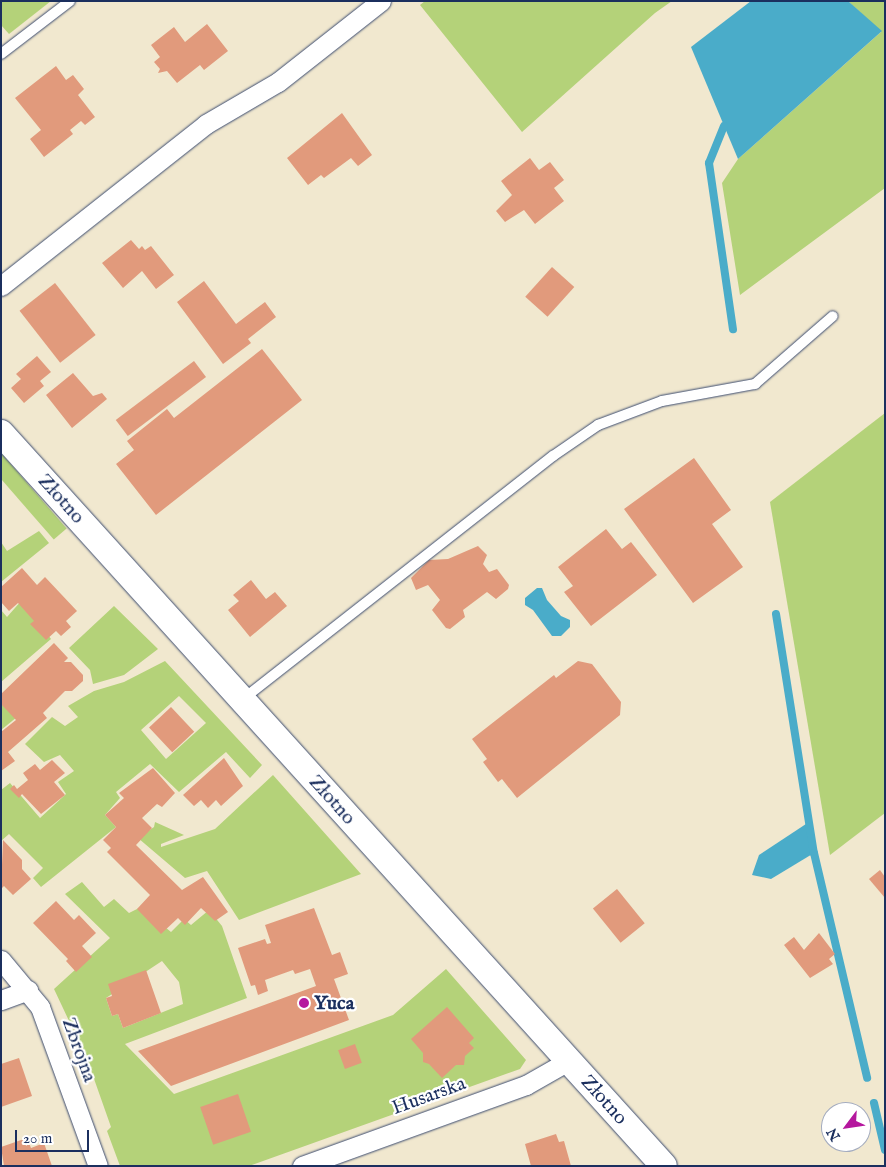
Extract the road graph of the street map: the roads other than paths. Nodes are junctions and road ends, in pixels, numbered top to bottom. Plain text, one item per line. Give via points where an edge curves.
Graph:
1 (70, 1) edge
2 (381, 1) edge
3 (1, 54) edge
4 (1, 286) edge
5 (833, 316) dead end
6 (1, 433) edge
7 (242, 700) junction
8 (1, 960) edge
9 (28, 990) junction
10 (1, 1000) edge
11 (568, 1061) junction
12 (98, 1166) edge
13 (302, 1166) edge
14 (664, 1166) edge

1 - 3 lane
2 - 4 street via 278,82 206,124
5 - 7 lane via 755,384 662,401 598,426 552,456
6 - 7 street, Złotno
7 - 11 street, Złotno
8 - 9 street, Zbrojna
9 - 10 street
9 - 12 street, Zbrojna via 40,1007
11 - 13 street, Husarska via 526,1085
11 - 14 street, Złotno

